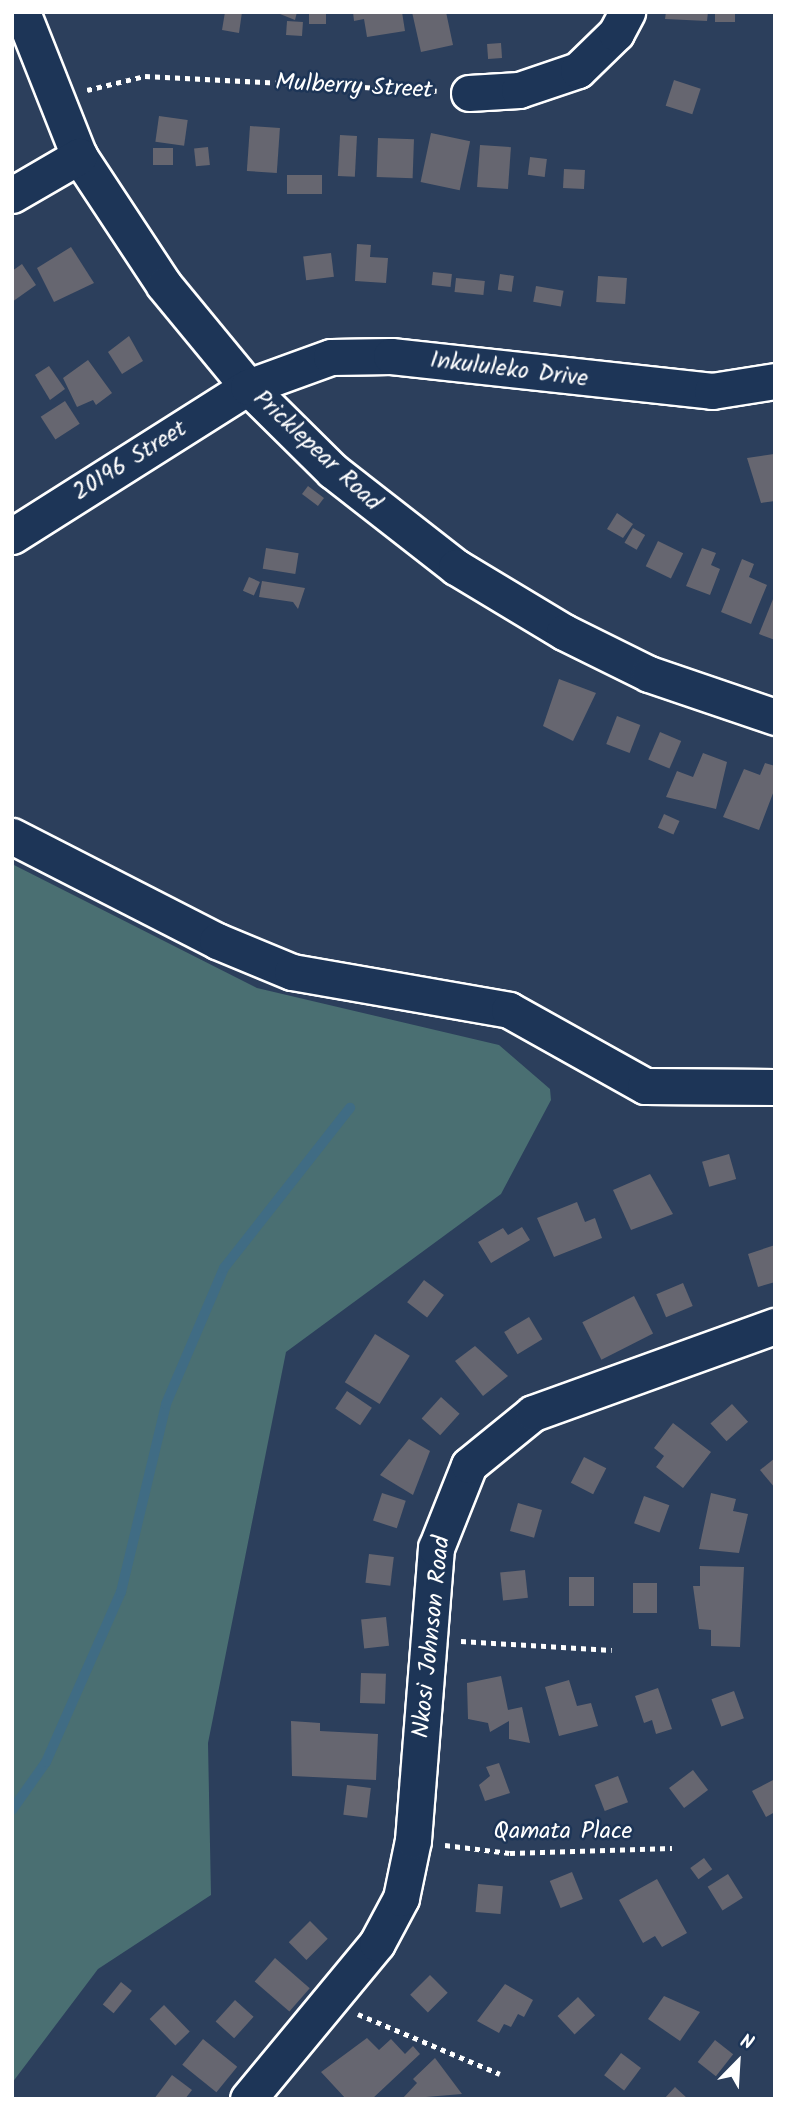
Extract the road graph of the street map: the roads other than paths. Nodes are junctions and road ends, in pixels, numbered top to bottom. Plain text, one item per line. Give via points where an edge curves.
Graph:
1 (22, 12) edge
2 (627, 12) edge
3 (469, 93) road end
4 (79, 156) junction
5 (12, 195) edge
6 (775, 381) edge
7 (248, 387) junction
8 (12, 536) edge
9 (775, 717) edge
10 (12, 836) edge
11 (775, 1087) edge
12 (775, 1326) edge
13 (248, 2099) edge

1 - 4 street, Pricklepear Road
2 - 3 street, Mulberry Street via 616,33 578,70 519,90
4 - 5 street
4 - 7 street, Pricklepear Road via 164,285
6 - 7 street, Inkululeko Drive via 712,391 356,355 302,365
7 - 8 street, 20196 Street
7 - 9 street, Pricklepear Road via 333,471 490,588 649,674
10 - 11 street via 55,853 262,961 499,1007 645,1086
12 - 13 street, Nkosi Johnson Road via 579,1394 497,1437 469,1465 449,1504 436,1548 413,1840 394,1917 331,2003

